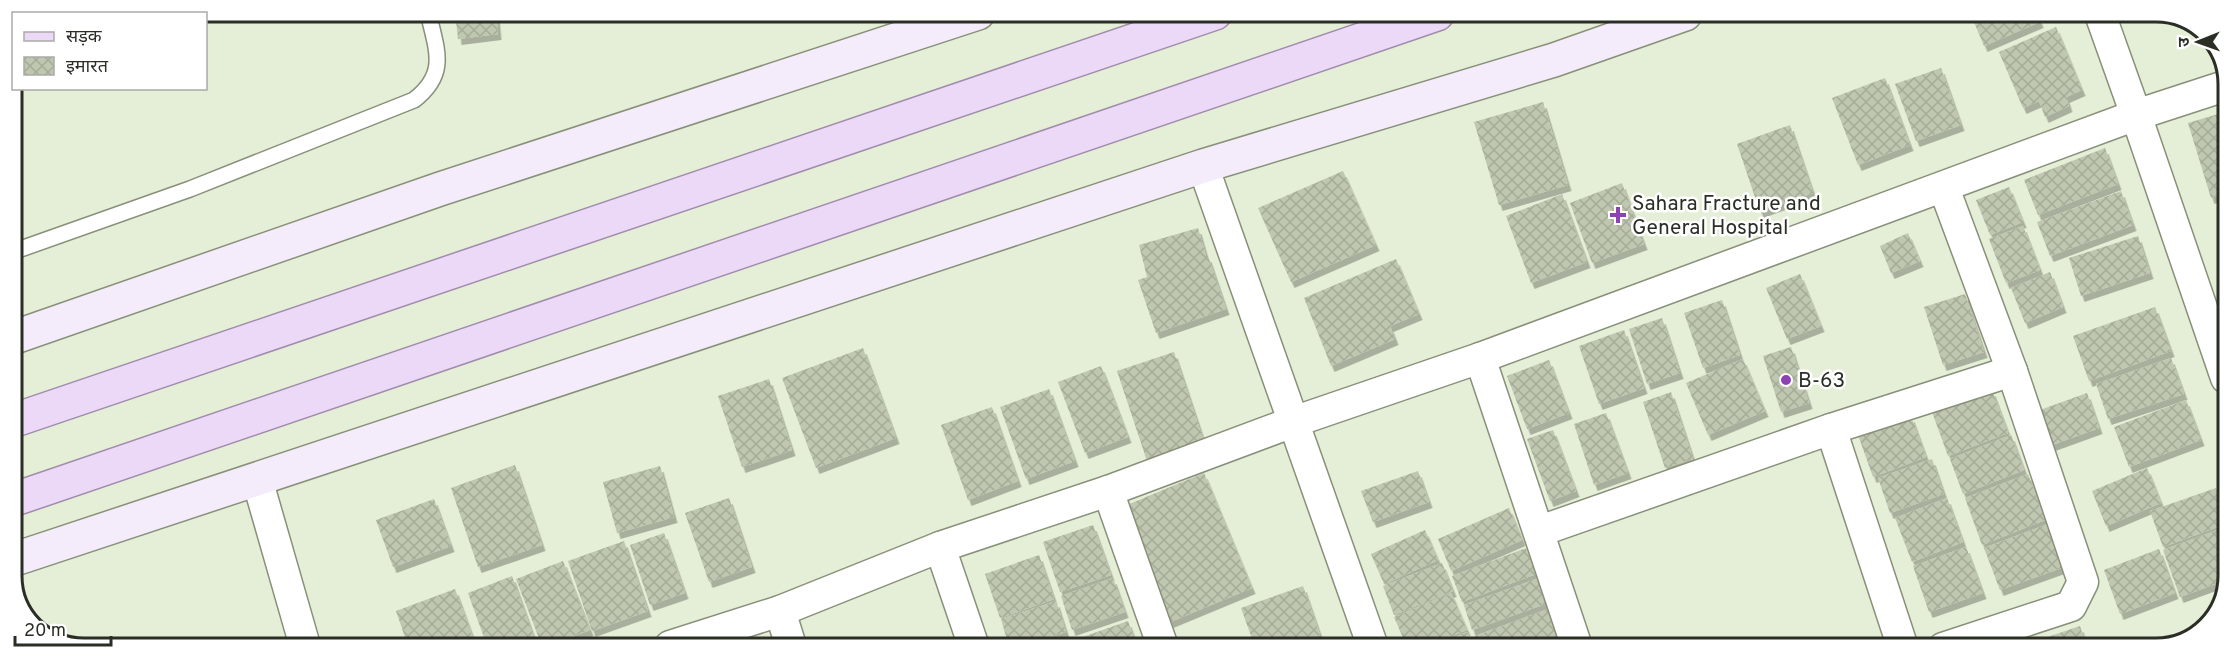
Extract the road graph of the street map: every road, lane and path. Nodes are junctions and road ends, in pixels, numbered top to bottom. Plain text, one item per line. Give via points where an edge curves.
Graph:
1 (430, 22) edge
2 (950, 22) edge
3 (1188, 22) edge
4 (1414, 22) edge
5 (1662, 22) edge
6 (2103, 22) edge
7 (2217, 89) edge
8 (2136, 115) junction
9 (1203, 166) junction
10 (1944, 188) junction
11 (22, 248) edge
12 (2217, 327) edge
13 (23, 334) edge
14 (1480, 358) junction
15 (2012, 371) junction
16 (23, 417) edge
17 (1293, 422) junction
18 (1831, 429) junction
19 (257, 479) junction
20 (1108, 491) junction
21 (23, 496) edge
22 (1540, 531) junction
23 (940, 547) junction
24 (23, 556) edge
25 (780, 611) junction
26 (303, 638) edge
27 (695, 638) edge
28 (788, 638) edge
29 (971, 638) edge
30 (1160, 638) edge
31 (1370, 638) edge
32 (1574, 638) edge
33 (1900, 638) edge
34 (1973, 638) edge

1 - 11 lane via 436,68 430,85 414,100 190,189
2 - 13 street via 440,189
3 - 16 main road
4 - 21 main road
5 - 9 street via 1554,60
6 - 8 street
7 - 8 street
8 - 10 street
8 - 12 street
9 - 17 street
9 - 19 street
10 - 14 street
10 - 15 street
14 - 17 street
14 - 22 street
15 - 18 street
15 - 34 street via 2083,582 2071,606
17 - 20 street
17 - 31 street
18 - 22 street
18 - 33 street
19 - 24 street
19 - 26 street
20 - 23 street
20 - 30 street
22 - 32 street
23 - 25 street
23 - 29 street
25 - 27 street
25 - 28 street

